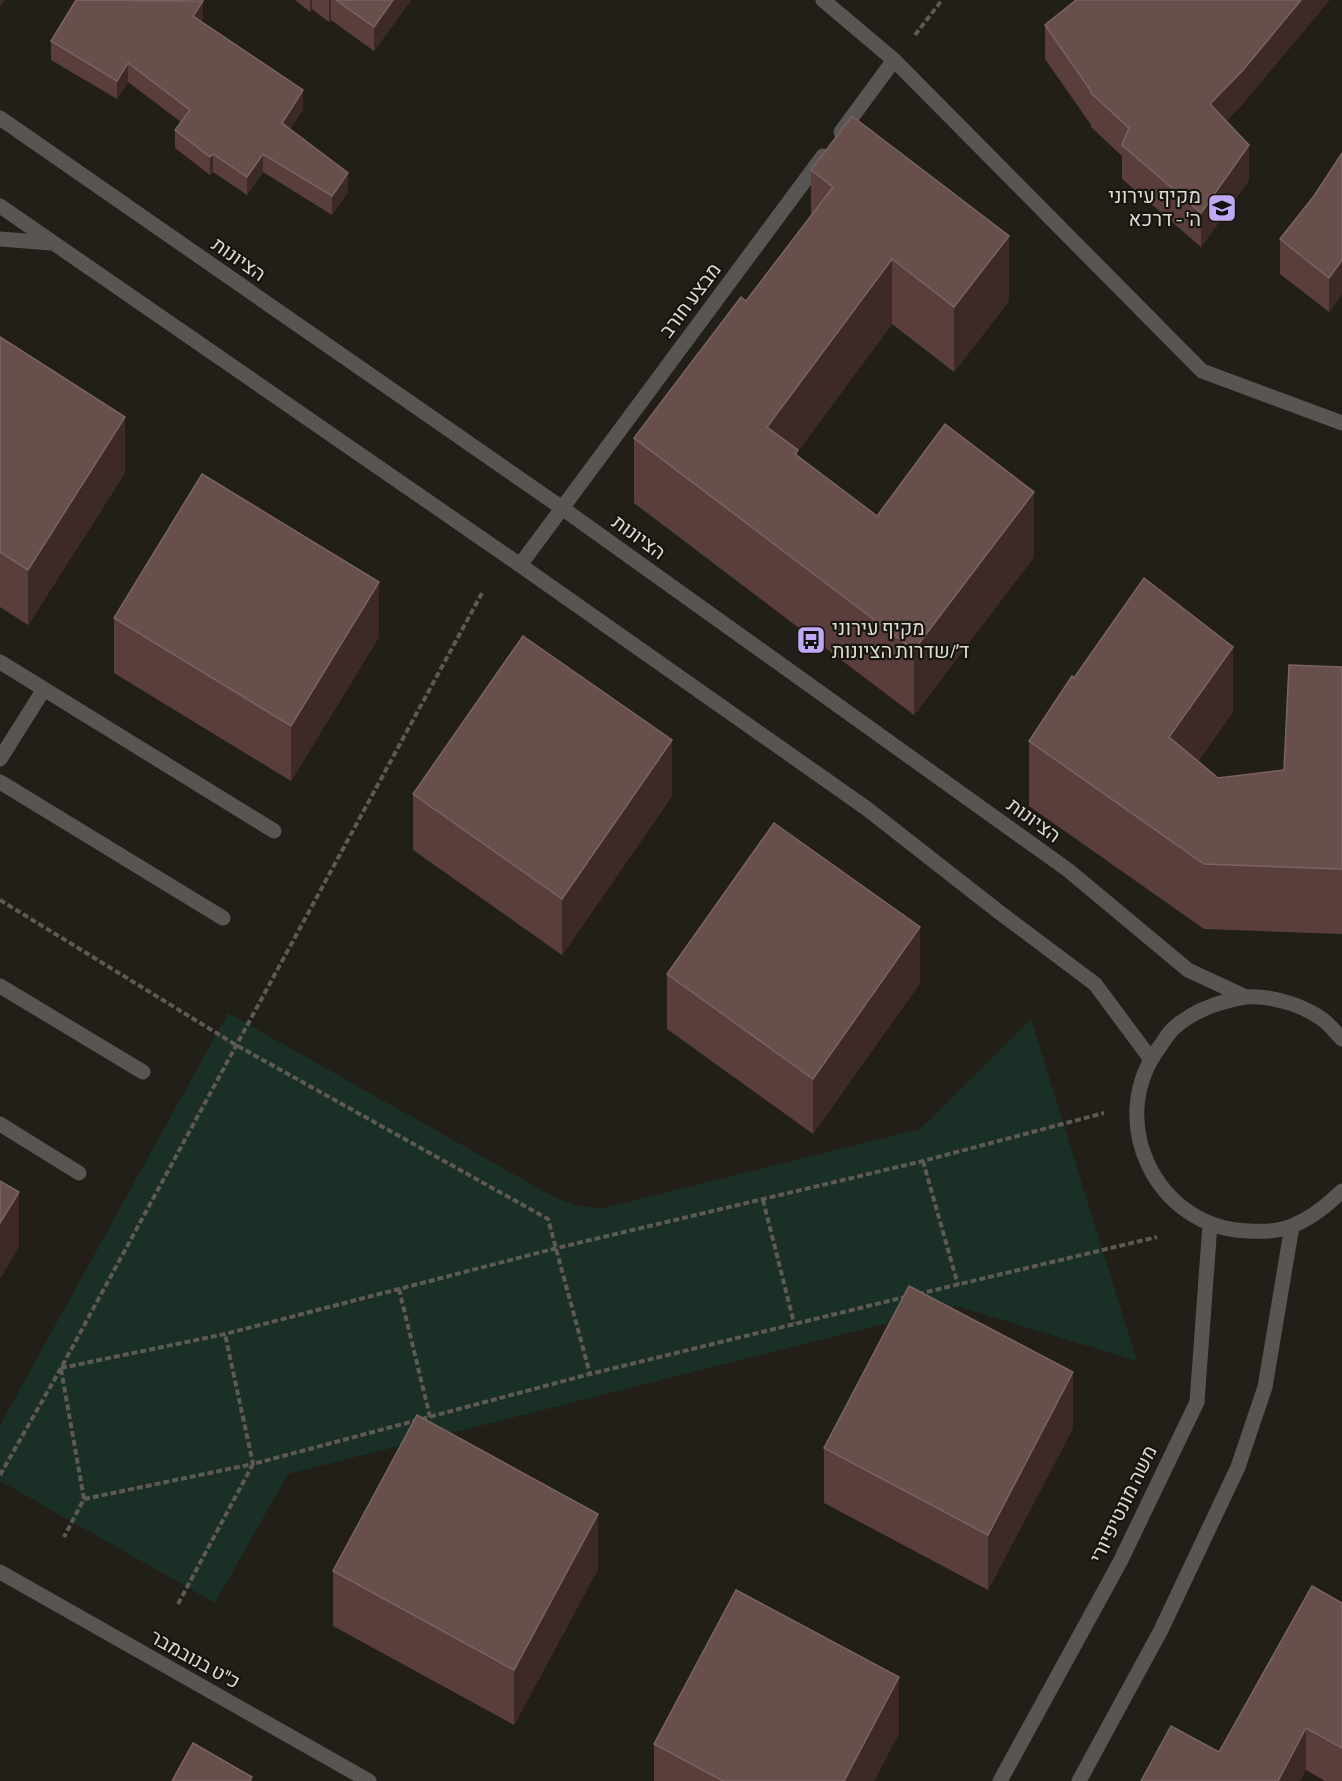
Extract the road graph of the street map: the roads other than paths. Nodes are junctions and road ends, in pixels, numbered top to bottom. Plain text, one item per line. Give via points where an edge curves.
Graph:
1 (823, 0) edge
2 (894, 60) junction
3 (0, 118) edge
4 (0, 206) edge
5 (0, 239) edge
6 (52, 243) junction
7 (1342, 423) edge
8 (562, 508) junction
9 (520, 566) junction
10 (0, 662) edge
11 (44, 689) junction
12 (0, 759) edge
13 (0, 782) edge
14 (274, 831) dead end
15 (223, 918) dead end
16 (0, 986) edge
17 (1246, 997) junction
18 (1342, 1039) edge
19 (1150, 1058) junction
20 (143, 1072) dead end
21 (0, 1124) edge
22 (79, 1173) dead end
23 (1342, 1191) edge
24 (1210, 1224) junction
25 (1292, 1226) junction
26 (0, 1572) edge
27 (369, 1781) edge
28 (1000, 1781) edge
29 (1079, 1781) edge

1 - 2 street
2 - 7 street via 1202,371
2 - 8 street, מבצע חורב
3 - 8 street, הציונות
4 - 6 street
5 - 6 street
6 - 9 street
8 - 9 street, מבצע חורב
8 - 17 street, הציונות via 1068,870 1188,970
9 - 19 street via 866,808 1095,984
10 - 11 street
11 - 12 street
11 - 14 street
13 - 15 street
16 - 20 street
17 - 18 street via 1285,1001 1320,1017
17 - 19 street via 1208,1006 1174,1027
19 - 24 street via 1137,1096 1137,1136 1151,1173 1170,1196
21 - 22 street
23 - 25 street via 1320,1211
24 - 25 street via 1236,1231 1264,1232
24 - 28 street, משה מונטיפיורי via 1197,1402 1120,1562
25 - 29 street via 1265,1387 1238,1467 1161,1630
26 - 27 street, כ"ט בנובמבר

